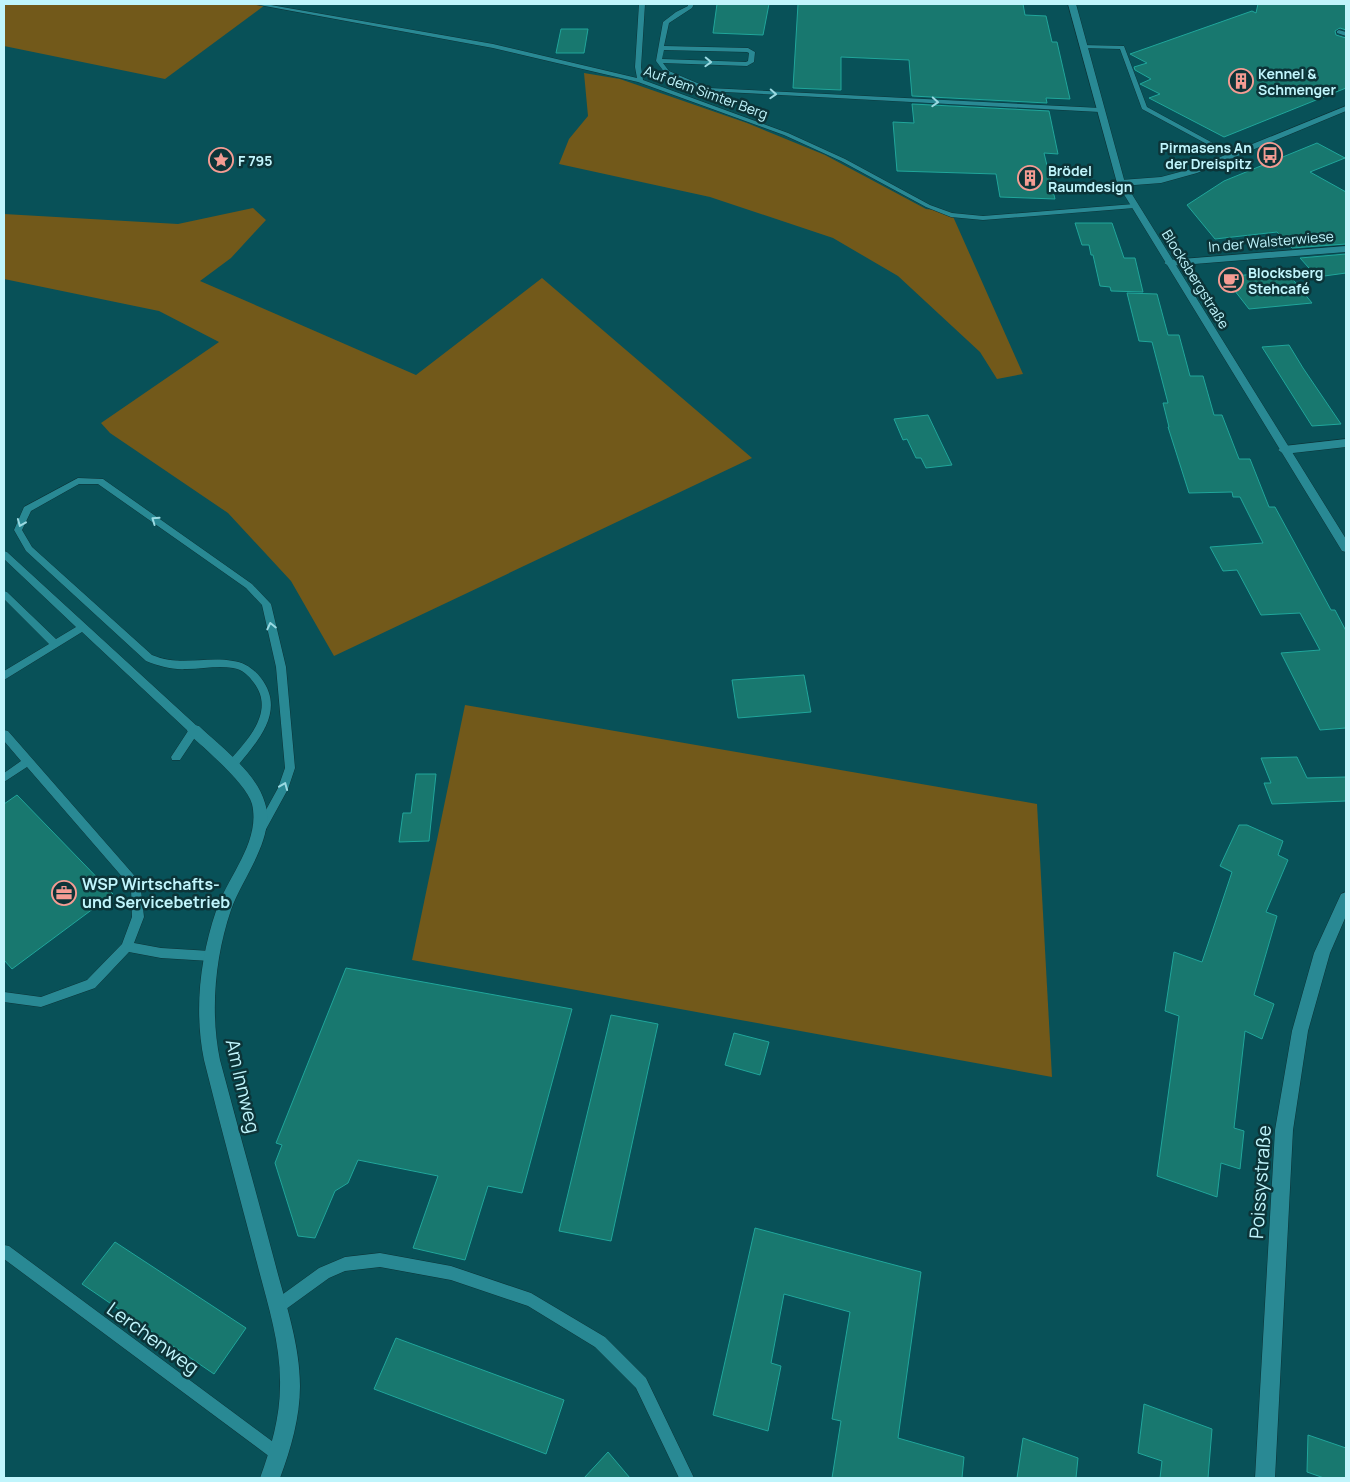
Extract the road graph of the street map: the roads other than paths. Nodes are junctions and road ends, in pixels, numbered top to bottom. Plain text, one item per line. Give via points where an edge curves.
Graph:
1 (257, 4) edge
2 (642, 4) edge
3 (691, 4) edge
4 (1072, 4) edge
5 (1339, 32) dead end
6 (1346, 34) edge
7 (1083, 46) junction
8 (662, 48) junction
9 (660, 60) junction
10 (640, 81) junction
11 (1100, 110) junction
12 (1345, 110) edge
13 (1230, 155) junction
14 (1121, 183) junction
15 (1134, 206) junction
16 (1346, 249) edge
17 (1168, 263) junction
18 (1346, 443) edge
19 (1284, 450) junction
20 (1346, 548) edge
21 (4, 554) edge
22 (4, 594) edge
23 (83, 627) junction
24 (55, 644) junction
25 (4, 676) edge
26 (194, 730) junction
27 (4, 734) edge
28 (176, 757) dead end
29 (27, 762) junction
30 (231, 766) junction
31 (4, 778) edge
32 (260, 828) junction
33 (1346, 898) edge
34 (127, 947) junction
35 (210, 956) junction
36 (4, 997) edge
37 (4, 1251) edge
38 (277, 1307) junction
39 (279, 1455) junction
40 (270, 1478) edge
41 (687, 1478) edge
42 (1265, 1478) edge

1 - 10 lane, Auf dem Simter Berg via 493,46
2 - 10 lane
3 - 8 lane via 666,22
4 - 7 street, Blocksbergstraße
5 - 6 lane
7 - 11 street, Blocksbergstraße
7 - 13 lane via 1122,47 1144,108
8 - 9 lane
9 -> 8 lane via 751,62 752,52 748,50
9 -> 11 lane via 666,72 708,90 722,92
10 - 15 lane, Auf dem Simter Berg via 786,134 951,215 1000,218
11 - 14 street, Blocksbergstraße
12 - 13 street
13 - 14 street via 1173,177
14 - 15 street, Blocksbergstraße
15 - 17 street, Blocksbergstraße
16 - 17 street, In der Walsterwiese
17 - 19 street, Blocksbergstraße
18 - 19 street
19 - 20 street, Blocksbergstraße
21 - 23 lane
22 - 24 lane
23 - 24 lane
23 - 26 lane
24 - 25 lane
26 - 28 lane
26 - 30 street, Am Innweg
27 - 29 lane
29 - 31 lane
29 - 34 lane via 136,885 138,917
30 - 32 street, Am Innweg via 259,803
32 -> 30 lane via 283,789 290,768 281,667 266,604 249,586 100,480 78,481 27,509 18,530 29,550 149,658 170,665 234,664 247,670 261,683 266,699 265,721
32 - 35 street, Am Innweg via 225,907
33 - 42 street, Poissystraße via 1322,953 1300,1030 1284,1130
34 - 35 lane
34 - 36 lane via 91,984 41,1002
35 - 38 street, Am Innweg via 206,996 210,1045
37 - 39 lane, Lerchenweg
38 - 39 street, Am Innweg via 290,1386
38 - 41 lane via 324,1273 345,1264 380,1260 451,1274 531,1300 600,1342 641,1383
39 - 40 street, Am Innweg

